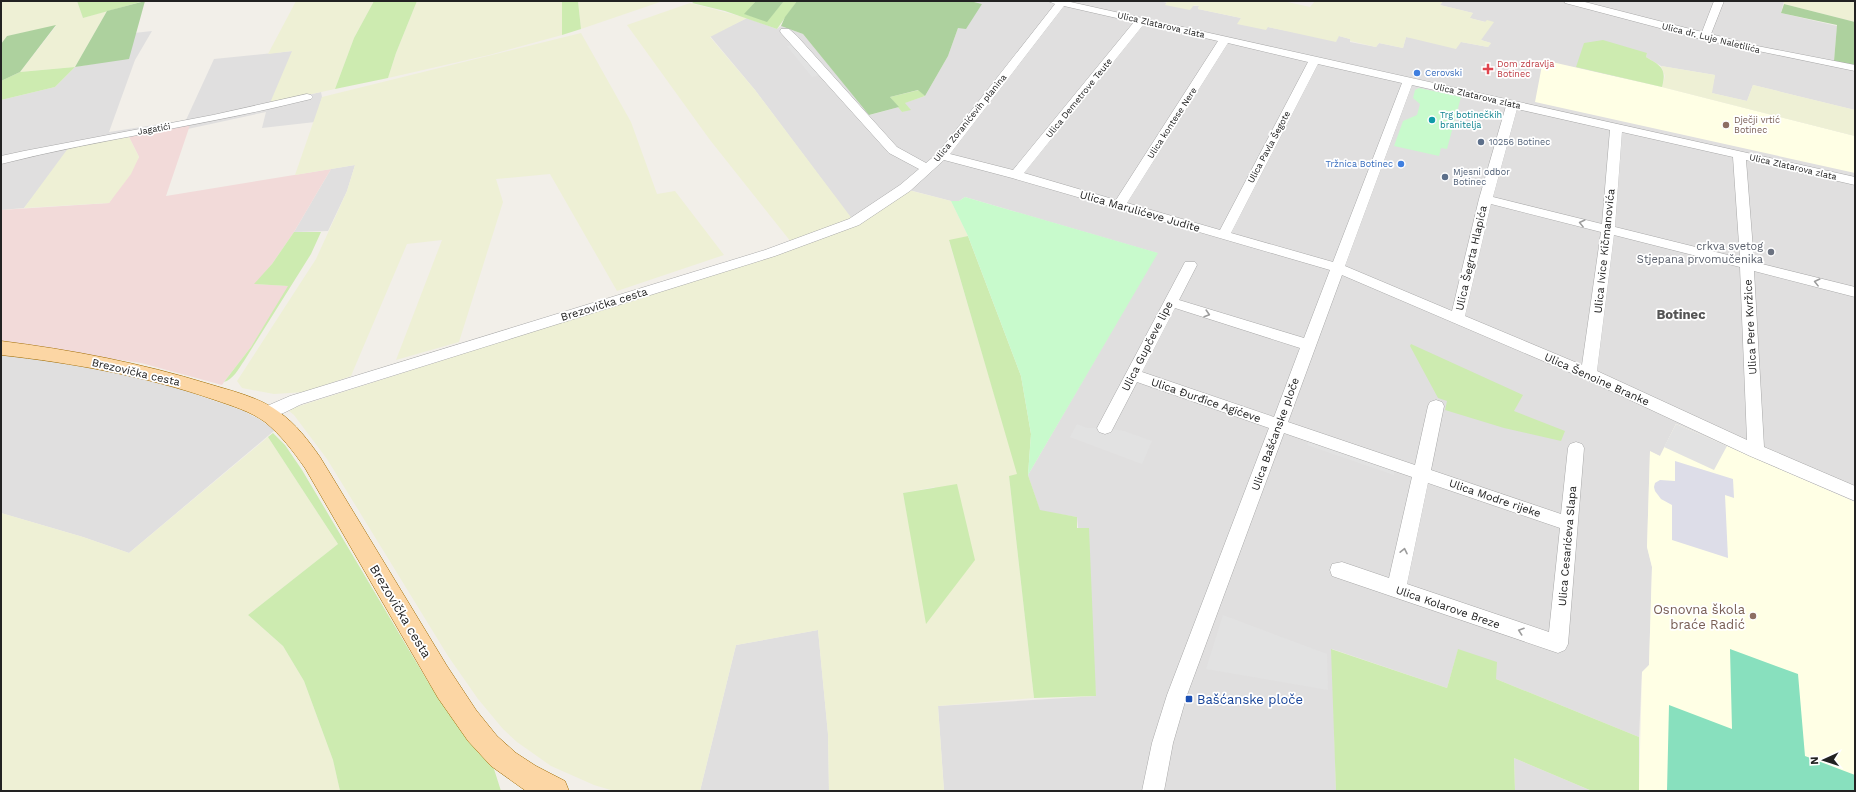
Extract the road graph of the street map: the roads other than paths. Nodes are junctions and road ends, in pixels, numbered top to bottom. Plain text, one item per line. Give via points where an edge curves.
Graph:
1 (1570, 1) edge
2 (1618, 1) edge
3 (1719, 1) edge
4 (1057, 2) edge
5 (1612, 13) junction
6 (1141, 21) junction
7 (784, 31) dead end
8 (1705, 36) junction
9 (1225, 40) junction
10 (1315, 60) junction
11 (1855, 68) edge
12 (1408, 80) junction
13 (307, 97) dead end
14 (1512, 104) junction
15 (1616, 128) junction
16 (1739, 155) junction
17 (942, 156) junction
18 (1, 160) edge
19 (928, 168) junction
20 (1016, 175) junction
21 (1855, 182) edge
22 (1486, 199) junction
23 (1118, 206) junction
24 (1608, 230) junction
25 (1224, 234) junction
26 (1190, 265) dead end
27 (1747, 265) junction
28 (1338, 268) junction
29 (1855, 292) edge
30 (1170, 302) junction
31 (1457, 319) junction
32 (1308, 345) junction
33 (1, 348) edge
34 (1589, 374) junction
35 (1133, 375) junction
36 (1436, 406) dead end
37 (266, 413) junction
38 (1279, 424) junction
39 (1105, 428) dead end
40 (1576, 448) dead end
41 (1756, 451) junction
42 (1421, 472) junction
43 (1855, 494) edge
44 (1569, 524) junction
45 (1339, 570) dead end
46 (1396, 589) junction
47 (1558, 644) joint
48 (555, 791) edge
49 (1153, 791) edge

1 - 5 street, Ulica dr. Luje Naletilića
2 - 5 street
3 - 8 street
4 - 6 street, Ulica Zlatarova zlata
4 - 17 street, Ulica Zoranićevih planina
5 - 8 street, Ulica dr. Luje Naletilića
6 - 9 street, Ulica Zlatarova zlata
6 - 20 street, Ulica Demetrove Teute
7 - 19 street, Ulica Zoranićevih planina via 893,150
8 - 11 street, Ulica dr. Luje Naletilića
9 - 10 street, Ulica Zlatarova zlata
9 - 23 street, Ulica kontese Nere
10 - 12 street, Ulica Zlatarova zlata
10 - 25 street, Ulica Pavla Šegote
12 - 14 street, Ulica Zlatarova zlata
12 - 28 street, Ulica Bašćanske ploče
13 - 18 street, Jagatići via 183,124 42,149
14 - 15 street, Ulica Zlatarova zlata
14 - 22 street, Ulica Šegrta Hlapića
15 - 16 street, Ulica Zlatarova zlata
15 - 24 street, Ulica Ivice Kičmanovića
16 - 21 street, Ulica Zlatarova zlata
16 - 27 street, Ulica Pere Kvržice
17 - 19 street, Ulica Zoranićevih planina
17 - 20 street, Ulica Marulićeve Judite
19 - 37 street, Brezovička cesta via 888,200 845,226 770,253 296,400
20 - 23 street, Ulica Marulićeve Judite
24 -> 22 street
22 - 31 street, Ulica Šegrta Hlapića
23 - 25 street, Ulica Marulićeve Judite
24 - 27 street
24 - 34 street, Ulica Ivice Kičmanovića
25 - 28 street, Ulica Marulićeve Judite
26 - 30 street, Ulica Gupčeve lipe
29 -> 27 street
27 - 41 street, Ulica Pere Kvržice
28 - 31 street, Ulica Šenoine Branke
28 - 32 street, Ulica Bašćanske ploče
30 -> 32 street
30 - 35 street, Ulica Gupčeve lipe
31 - 34 street, Ulica Šenoine Branke
32 - 38 street, Ulica Bašćanske ploče
33 - 37 main road, Brezovička cesta via 125,367 207,390
34 - 41 street, Ulica Šenoine Branke
35 - 38 street, Ulica Đurđice Agićeve
35 - 39 street, Ulica Gupčeve lipe
36 - 42 street
37 - 48 main road, Brezovička cesta via 281,425 303,450 470,722 500,757 539,784
38 - 42 street, Ulica Modre rijeke
38 - 49 street, Ulica Bašćanske ploče via 1165,730 1157,760
40 - 44 street, Ulica Cesarićeva Slapa
41 - 43 street, Ulica Šenoine Branke
42 - 44 street, Ulica Modre rijeke
46 -> 42 street
44 - 47 street, Ulica Cesarićeva Slapa
45 - 46 street, Ulica Kolarove Breze
47 -> 46 street, Ulica Kolarove Breze

